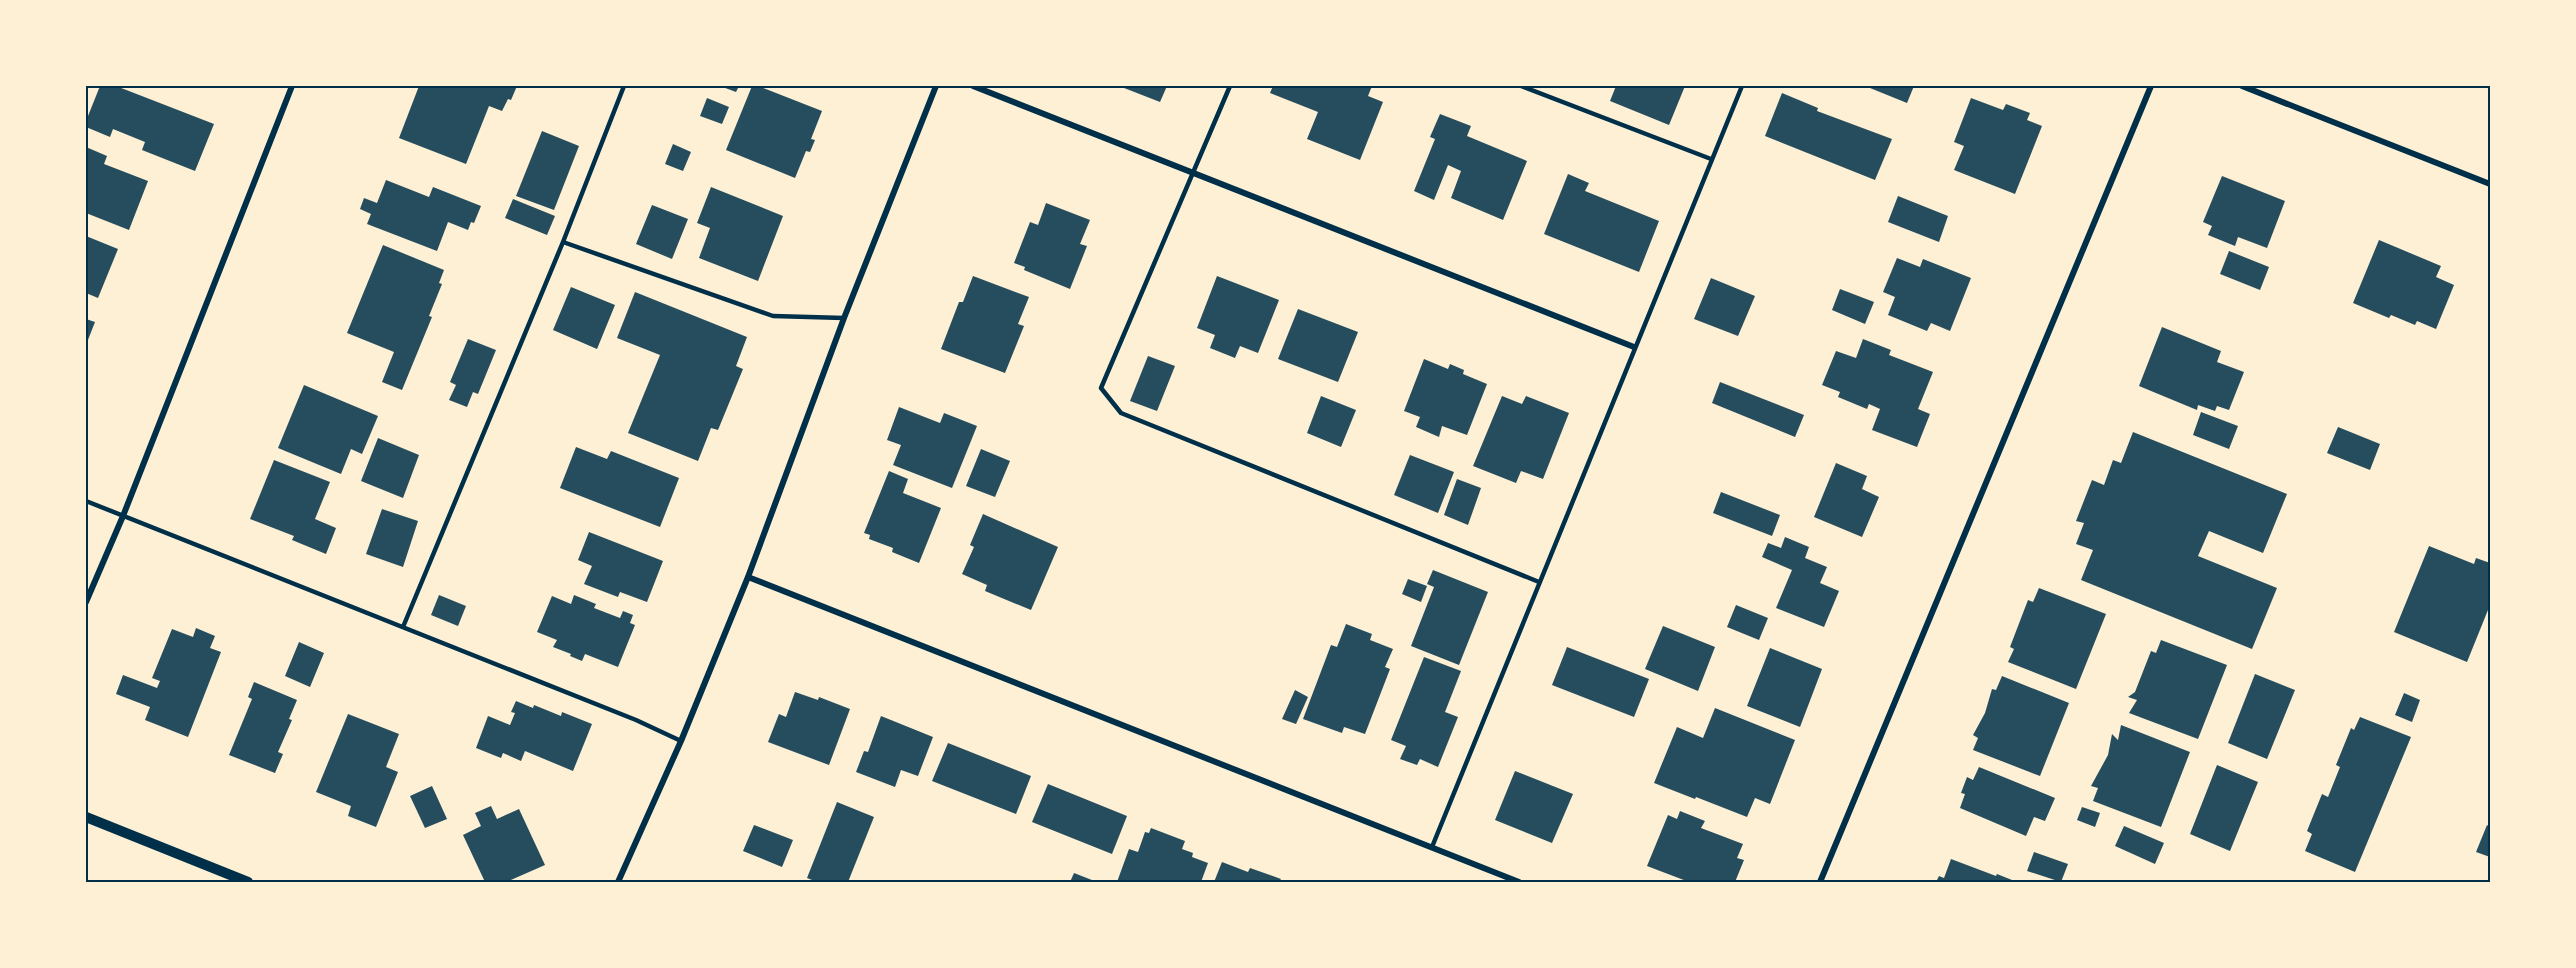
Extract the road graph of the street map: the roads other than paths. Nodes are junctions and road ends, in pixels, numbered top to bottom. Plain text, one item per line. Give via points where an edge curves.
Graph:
1 (292, 86) edge
2 (624, 86) edge
3 (936, 86) edge
4 (973, 86) edge
5 (1230, 86) edge
6 (1521, 86) edge
7 (1742, 86) edge
8 (2151, 86) edge
9 (2242, 86) edge
10 (1711, 159) junction
11 (1191, 173) junction
12 (2490, 184) edge
13 (563, 242) junction
14 (844, 318) junction
15 (1634, 347) junction
16 (86, 501) edge
17 (123, 516) junction
18 (748, 577) junction
19 (1539, 582) junction
20 (86, 602) edge
21 (404, 627) junction
22 (681, 741) junction
23 (86, 817) edge
24 (1432, 847) junction
25 (248, 882) edge
26 (618, 882) edge
27 (1519, 882) edge
28 (1820, 882) edge

1 - 17 street
2 - 13 lane
3 - 14 street
4 - 11 street
5 - 11 lane
6 - 10 lane
7 - 10 lane
8 - 28 street
9 - 12 street
10 - 15 lane
11 - 15 street
11 - 19 lane via 1101,388 1120,413
13 - 14 lane via 773,316
13 - 21 lane
14 - 18 street
15 - 19 lane
16 - 17 lane
17 - 20 street
17 - 21 lane
18 - 22 street
18 - 24 street
19 - 24 lane
21 - 22 lane
22 - 26 street
23 - 25 street
24 - 27 street

